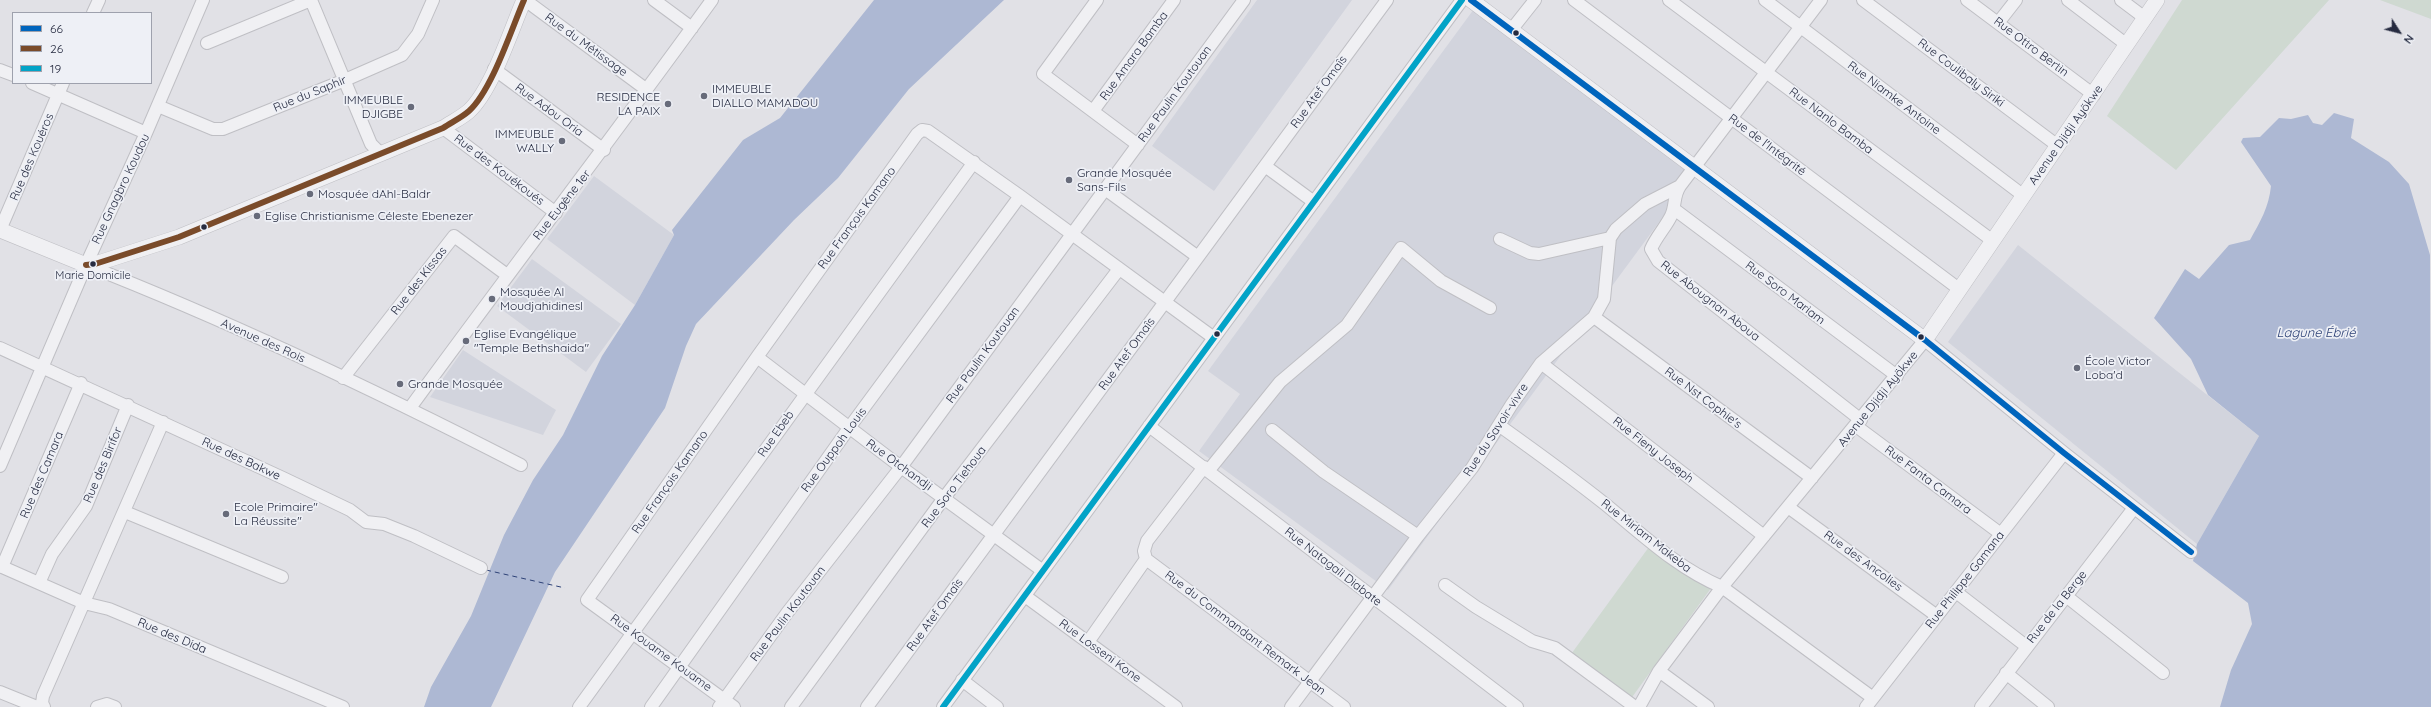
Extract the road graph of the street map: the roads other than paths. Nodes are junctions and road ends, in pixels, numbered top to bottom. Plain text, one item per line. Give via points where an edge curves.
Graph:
1 (99, 0) edge
2 (203, 0) edge
3 (311, 0) edge
4 (433, 0) edge
5 (524, 0) edge
6 (654, 0) edge
7 (712, 0) edge
8 (1097, 0) edge
9 (1174, 0) edge
10 (1244, 0) edge
11 (1387, 0) edge
12 (1462, 0) edge
13 (1471, 0) edge
14 (1535, 0) edge
15 (1574, 0) edge
16 (1669, 0) edge
17 (1764, 0) edge
18 (1821, 0) edge
19 (1863, 0) edge
20 (1967, 0) edge
21 (2016, 0) edge
22 (2068, 0) edge
23 (2122, 0) edge
24 (2157, 0) edge
25 (93, 12) edge
26 (2144, 18) junction
27 (1998, 23) junction
28 (1801, 27) junction
29 (692, 28) junction
30 (1512, 29) junction
31 (207, 43) dead end
32 (2127, 45) junction
33 (494, 69) junction
34 (0, 70) edge
35 (1766, 73) junction
36 (12, 75) edge
37 (345, 80) junction
38 (34, 84) edge
39 (63, 84) edge
40 (647, 90) junction
41 (58, 95) junction
42 (2094, 95) junction
43 (158, 106) junction
44 (1093, 111) junction
45 (1732, 119) junction
46 (443, 128) junction
47 (146, 133) junction
48 (1138, 145) junction
49 (2058, 146) junction
50 (604, 150) junction
51 (380, 153) junction
52 (974, 162) junction
53 (1265, 166) junction
54 (1696, 166) junction
55 (1680, 186) junction
56 (1105, 189) junction
57 (1020, 196) junction
58 (2024, 196) junction
59 (1314, 202) junction
60 (1674, 210) junction
61 (556, 213) junction
62 (0, 230) edge
63 (1072, 234) junction
64 (1610, 238) junction
65 (1500, 239) dead end
66 (1993, 241) junction
67 (1198, 257) junction
68 (86, 265) junction
69 (1119, 269) junction
70 (507, 275) junction
71 (1960, 289) junction
72 (1165, 303) junction
73 (1490, 308) dead end
74 (1594, 317) junction
75 (1214, 338) junction
76 (1926, 340) junction
77 (0, 348) edge
78 (757, 357) junction
79 (1542, 363) junction
80 (44, 366) junction
81 (1897, 376) junction
82 (343, 378) junction
83 (81, 384) junction
84 (804, 394) junction
85 (128, 406) junction
86 (410, 408) junction
87 (163, 422) junction
88 (1858, 423) junction
89 (1149, 426) junction
90 (1500, 426) junction
91 (849, 428) junction
92 (1272, 430) dead end
93 (2064, 453) junction
94 (521, 465) dead end
95 (0, 466) edge
96 (901, 467) junction
97 (1206, 469) junction
98 (1812, 478) junction
99 (944, 498) junction
100 (1788, 506) junction
101 (2134, 508) junction
102 (125, 512) junction
103 (2001, 534) junction
104 (994, 535) junction
105 (1418, 536) junction
106 (1764, 536) junction
107 (2191, 552) dead end
108 (1146, 559) junction
109 (1, 567) edge
110 (481, 568) dead end
111 (1043, 571) junction
112 (282, 577) dead end
113 (39, 583) junction
114 (1445, 585) dead end
115 (1722, 587) junction
116 (1956, 592) junction
117 (1025, 596) junction
118 (2066, 596) junction
119 (1372, 597) junction
120 (587, 600) joint
121 (84, 603) junction
122 (1937, 616) junction
123 (633, 633) junction
124 (1088, 642) junction
125 (2026, 646) junction
126 (680, 667) junction
127 (1659, 671) junction
128 (2006, 673) junction
129 (2163, 673) dead end
130 (962, 680) junction
131 (1310, 680) junction
132 (0, 692) edge
133 (721, 703) edge
134 (1870, 703) edge
135 (37, 707) edge
136 (44, 707) edge
137 (97, 707) edge
138 (114, 707) edge
139 (343, 707) edge
140 (579, 707) edge
141 (651, 707) edge
142 (734, 707) edge
143 (791, 707) edge
144 (867, 707) edge
145 (943, 707) edge
146 (997, 707) edge
147 (1176, 707) edge
148 (1291, 707) edge
149 (1344, 707) edge
150 (1517, 707) edge
151 (1635, 707) edge
152 (1639, 707) edge
153 (1708, 707) edge
154 (1981, 707) edge
155 (2048, 707) edge

1 - 25 street
2 - 43 street, Rue Gnagbro Koudou
3 - 31 street
3 - 37 street
4 - 37 street, Rue du Saphir via 418,34 402,55
5 - 33 street
5 - 40 street, Rue du Métissage
6 - 29 street
7 - 29 street, Rue Eugène 1er
8 - 44 street via 1043,74
9 - 44 street, Rue Amara Bamba
10 - 48 street, Rue Paulin Koutouan
11 - 53 street, Rue Atef Omaîs
12 - 59 street
13 - 30 street
14 - 30 street
15 - 45 street, Rue de l'Intégrité
16 - 35 street, Rue Nanlo Bamba
17 - 28 street, Rue Niamke Antoine
18 - 28 street, Rue Abougnan Aboua
19 - 49 street, Rue Coulibaly Siriki
20 - 27 street, Rue Ottro Bertin
21 - 27 street
22 - 32 street
23 - 26 street
24 - 26 street, Avenue Djidji Ayökwe
26 - 32 street, Avenue Djidji Ayökwe
27 - 42 street, Rue Ottro Bertin
28 - 35 street, Rue Abougnan Aboua
28 - 58 street, Rue Niamke Antoine
29 - 40 street, Rue Eugène 1er
30 - 54 street
32 - 42 street, Avenue Djidji Ayökwe
33 - 46 street via 487,86 470,110
33 - 50 street, Rue Adou Oria
34 - 36 street
35 - 45 street, Rue Abougnan Aboua
35 - 66 street, Rue Nanlo Bamba
37 - 43 street, Rue du Saphir via 223,129 213,129
37 - 51 street via 371,144
38 - 41 street
39 - 41 street, Rue des Kouéros
40 - 50 street, Rue Eugène 1er
41 - 47 street
41 - 62 street, Rue des Kouéros
42 - 49 street, Avenue Djidji Ayökwe
43 - 47 street, Rue Gnagbro Koudou
44 - 48 street
45 - 54 street, Rue Abougnan Aboua
45 - 71 street, Rue de l'Intégrité
46 - 51 street
46 - 61 street, Rue des Kouékoués
47 - 68 street, Rue Gnagbro Koudou
48 - 56 street, Rue Paulin Koutouan
49 - 58 street, Avenue Djidji Ayökwe
50 - 61 street, Rue Eugène 1er
51 - 68 street via 179,237
52 - 57 street, Rue François Kamano
52 - 78 street, Rue François Kamano via 928,131 922,130 917,134
52 - 84 street, Rue Ebeb
53 - 59 street
53 - 67 street, Rue Atef Omaîs
54 - 55 street, Rue Abougnan Aboua
54 - 76 street
55 - 60 street, Rue Abougnan Aboua via 1674,198
55 - 64 street via 1645,204 1628,217
56 - 63 street, Rue Paulin Koutouan
56 - 67 street
57 - 63 street, Rue François Kamano
57 - 91 street, Rue Ouppoh Louis
58 - 66 street, Avenue Djidji Ayökwe
59 - 75 street
60 - 81 street, Rue Soro Mariam
60 - 88 street, Rue Abougnan Aboua via 1654,242 1651,249 1653,256
61 - 70 street, Rue Eugène 1er
62 - 68 street, Avenue des Rois
63 - 69 street, Rue François Kamano
63 - 96 street, Rue Paulin Koutouan
64 - 65 street via 1539,254 1530,253
64 - 74 street, Rue du Savoir-vivre via 1604,298
66 - 71 street, Avenue Djidji Ayökwe
67 - 72 street, Rue Atef Omaîs
68 - 80 street, Rue Gnagbro Koudou
68 - 82 street, Avenue des Rois via 167,298
69 - 72 street, Rue François Kamano
69 - 99 street, Rue Soro Tiehoua
70 - 82 street, Rue des Kissas via 454,236
70 - 86 street, Rue Eugène 1er
71 - 76 street, Avenue Djidji Ayökwe
72 - 75 street, Rue François Kamano
72 - 104 street, Rue Atef Omaîs
73 - 97 street via 1441,280 1401,248 1347,325 1280,382
74 - 79 street, Rue du Savoir-vivre
74 - 98 street, Rue Nst Cophie's
75 - 89 street
76 - 81 street, Avenue Djidji Ayökwe
76 - 93 street
77 - 80 street, Rue des Bakwe
78 - 84 street, Rue Otchandji
78 - 120 street, Rue François Kamano
79 - 90 street, Rue du Savoir-vivre via 1512,404
79 - 106 street, Rue Fieny Joseph
80 - 83 street, Rue des Bakwe
80 - 95 street, Rue Gnagbro Koudou
81 - 88 street, Avenue Djidji Ayökwe
82 - 86 street, Avenue des Rois
83 - 85 street, Rue des Bakwe
83 - 109 street, Rue des Camara
84 - 91 street, Rue Otchandji
84 - 123 street, Rue Ebeb
85 - 87 street, Rue des Bakwe
85 - 113 street, Rue des Birifor via 86,506 52,554
86 - 94 street, Avenue des Rois
87 - 102 street
87 - 110 street, Rue des Bakwe via 350,510 366,522 384,524
88 - 98 street, Avenue Djidji Ayökwe
88 - 103 street, Rue Fanta Camara
89 - 97 street, Rue Natagali Diabate
89 - 111 street
90 - 105 street, Rue du Savoir-vivre via 1472,468
90 - 115 street, Rue Miriam Makeba via 1579,484 1678,564
91 - 96 street, Rue Otchandji
91 - 126 street, Rue Ouppoh Louis
92 - 105 street via 1324,472
93 - 101 street
93 - 103 street, Rue Philippe Gamana
96 - 99 street, Rue Otchandji
96 - 133 street, Rue Paulin Koutouan
97 - 108 street via 1147,541 1144,551
97 - 119 street, Rue Natagali Diabate
98 - 100 street, Avenue Djidji Ayökwe
99 - 104 street, Rue Otchandji
99 - 143 street, Rue Soro Tiehoua
100 - 106 street, Avenue Djidji Ayökwe
100 - 122 street, Rue des Ancolies
101 - 107 street
101 - 118 street, Rue de la Berge
102 - 112 street
102 - 121 street
103 - 116 street, Rue Philippe Gamana
104 - 111 street, Rue Otchandji
104 - 144 street, Rue Atef Omaîs
105 - 119 street, Rue du Savoir-vivre
106 - 115 street, Avenue Djidji Ayökwe
108 - 124 street
108 - 131 street, Rue du Commandant Remark Jean
109 - 113 street, Rue des Dida
111 - 117 street
113 - 121 street, Rue des Dida
114 - 151 street via 1532,641 1555,648
115 - 127 street, Avenue Djidji Ayökwe
115 - 134 street, Rue Miriam Makeba
116 - 122 street, Rue Philippe Gamana
116 - 125 street
117 - 124 street, Rue Losseni Kone
117 - 130 street
118 - 125 street, Rue de la Berge
118 - 129 street
119 - 131 street, Rue du Savoir-vivre
119 - 150 street, Rue Natagali Diabate
120 - 123 street, Rue Kouame Kouame
121 - 136 street via 43,696
121 - 139 street, Rue des Dida via 109,610
122 - 134 street, Rue Philippe Gamana
123 - 126 street, Rue Kouame Kouame
123 - 140 street, Rue Ebeb
124 - 147 street, Rue Losseni Kone
125 - 128 street, Rue de la Berge
126 - 133 street, Rue Kouame Kouame
126 - 141 street, Rue Ouppoh Louis
127 - 152 street, Avenue Djidji Ayökwe
127 - 153 street
128 - 154 street, Rue de la Berge
128 - 155 street
130 - 145 street
130 - 146 street
131 - 148 street, Rue du Savoir-vivre
131 - 149 street, Rue du Commandant Remark Jean
132 - 135 street
133 - 142 street, Rue Kouame Kouame
137 - 138 street via 107,704

